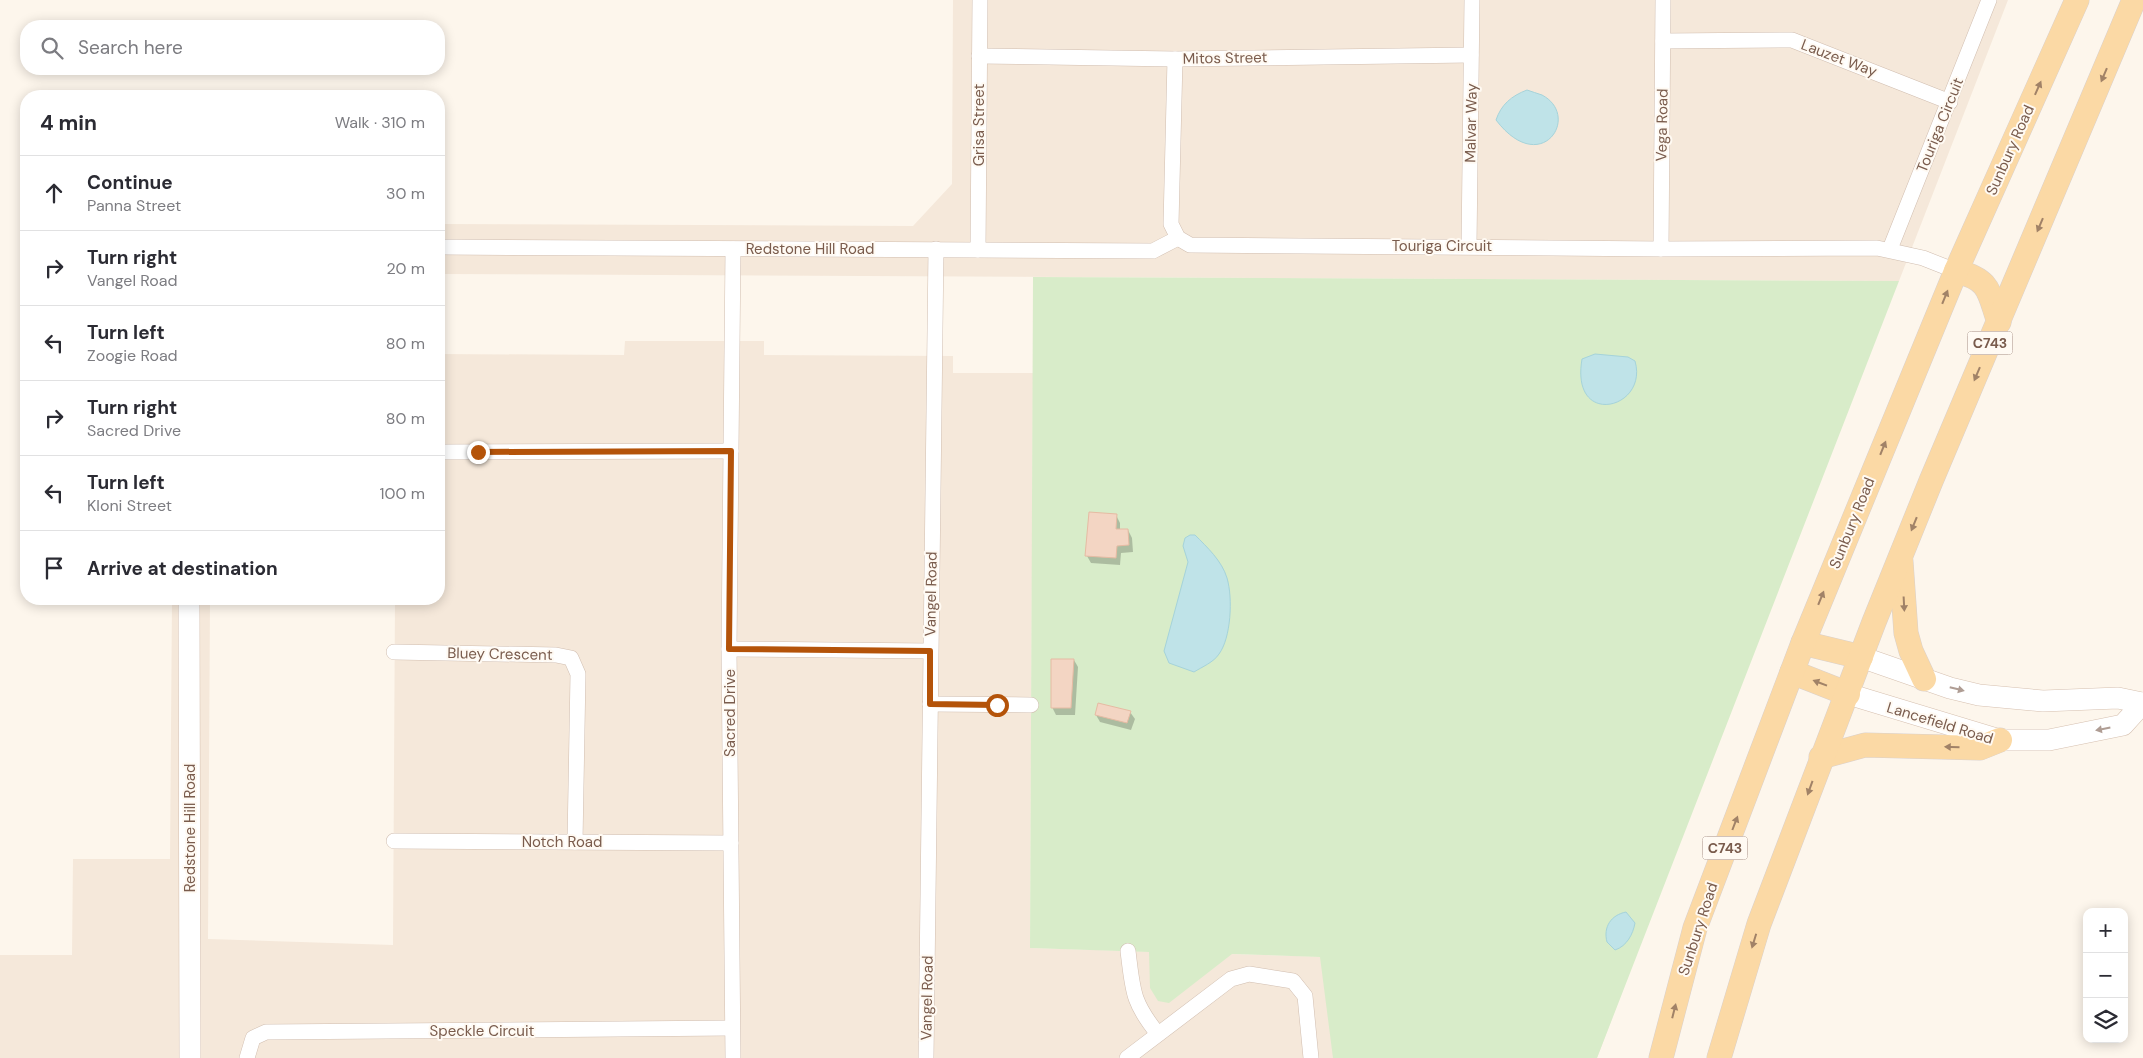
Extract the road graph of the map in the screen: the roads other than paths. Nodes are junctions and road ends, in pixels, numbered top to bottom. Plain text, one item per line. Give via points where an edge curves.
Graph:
1 (980, 0) edge
2 (1472, 0) edge
3 (1663, 0) edge
4 (1989, 0) edge
5 (2077, 0) edge
6 (2134, 0) edge
7 (1663, 41) junction
8 (1471, 55) junction
9 (980, 56) junction
10 (1174, 59) junction
11 (1950, 102) junction
12 (1178, 238) junction
13 (1470, 246) junction
14 (445, 247) edge
15 (733, 249) junction
16 (936, 249) junction
17 (1661, 249) junction
18 (1890, 249) junction
19 (978, 250) junction
20 (1956, 271) junction
21 (1999, 322) junction
22 (731, 451) junction
23 (445, 452) edge
24 (1901, 555) junction
25 (190, 605) edge
26 (1803, 643) junction
27 (729, 649) junction
28 (930, 651) junction
29 (394, 652) dead end
30 (1861, 658) junction
31 (1792, 672) junction
32 (1924, 679) junction
33 (1848, 694) junction
34 (2142, 703) edge
35 (930, 704) junction
36 (1031, 705) dead end
37 (2000, 740) junction
38 (1821, 757) junction
39 (394, 840) dead end
40 (575, 842) junction
41 (731, 843) junction
42 (1128, 951) dead end
43 (732, 1028) junction
44 (1158, 1034) junction
45 (190, 1058) edge
46 (247, 1058) edge
47 (732, 1058) edge
48 (926, 1058) edge
49 (1127, 1058) edge
50 (1311, 1058) edge
51 (1661, 1058) edge
52 (1719, 1058) edge

1 - 9 street, Grisa Street
2 - 8 street, Malvar Way
3 - 7 street, Vega Road
4 - 11 street, Touriga Circuit
20 -> 5 main road, Sunbury Road / C743
6 -> 21 main road, C743
7 - 11 street, Lauzet Way via 1792,40
7 - 17 street, Vega Road
8 - 10 street, Mitos Street
8 - 13 street, Malvar Way
9 - 10 street, Mitos Street
9 - 19 street, Grisa Street
10 - 12 street via 1171,224
11 - 18 street, Touriga Circuit
12 - 13 street, Touriga Circuit via 1190,245
12 - 19 street, Redstone Hill Road via 1153,251
13 - 17 street, Touriga Circuit
14 - 15 street, Redstone Hill Road
15 - 16 street, Redstone Hill Road
15 - 22 street, Sacred Drive
16 - 19 street, Redstone Hill Road
16 - 28 street, Vangel Road
17 - 18 street, Touriga Circuit
18 - 20 street, Touriga Circuit
20 - 21 main road via 1972,275 1985,284
26 -> 20 main road, Sunbury Road / C743
21 -> 24 main road, C743
22 - 23 street
22 - 27 street, Sacred Drive
24 - 30 main road, C743
24 -> 32 main road via 1906,633
25 - 45 main road, Redstone Hill Road
26 - 30 main road
26 - 31 main road, Sunbury Road / C743
27 - 28 street
27 - 41 street, Sacred Drive
28 - 35 street, Vangel Road
29 - 40 street, Bluey Crescent via 556,655 570,658 578,674
30 - 32 main road, Lancefield Road
30 - 33 main road, C743
33 -> 31 main road
51 -> 31 main road, Sunbury Road / C743 via 1695,928
32 -> 34 main road, Lancefield Road via 1979,695 2043,701 2118,698
33 - 37 main road, Lancefield Road
33 - 38 main road, C743
34 -> 37 main road, Lancefield Road via 2124,725 2049,740
35 - 36 street
35 - 48 street, Vangel Road
37 -> 38 main road via 1980,748 1865,745
38 -> 52 main road, C743 via 1759,924
39 - 40 street, Notch Road
40 - 41 street, Notch Road
41 - 43 street, Sacred Drive
42 - 44 street via 1133,996
43 - 46 street, Speckle Circuit via 266,1032 253,1038
43 - 47 street, Sacred Drive
44 - 49 street
44 - 50 street via 1231,979 1249,974 1293,981 1299,987 1305,996

